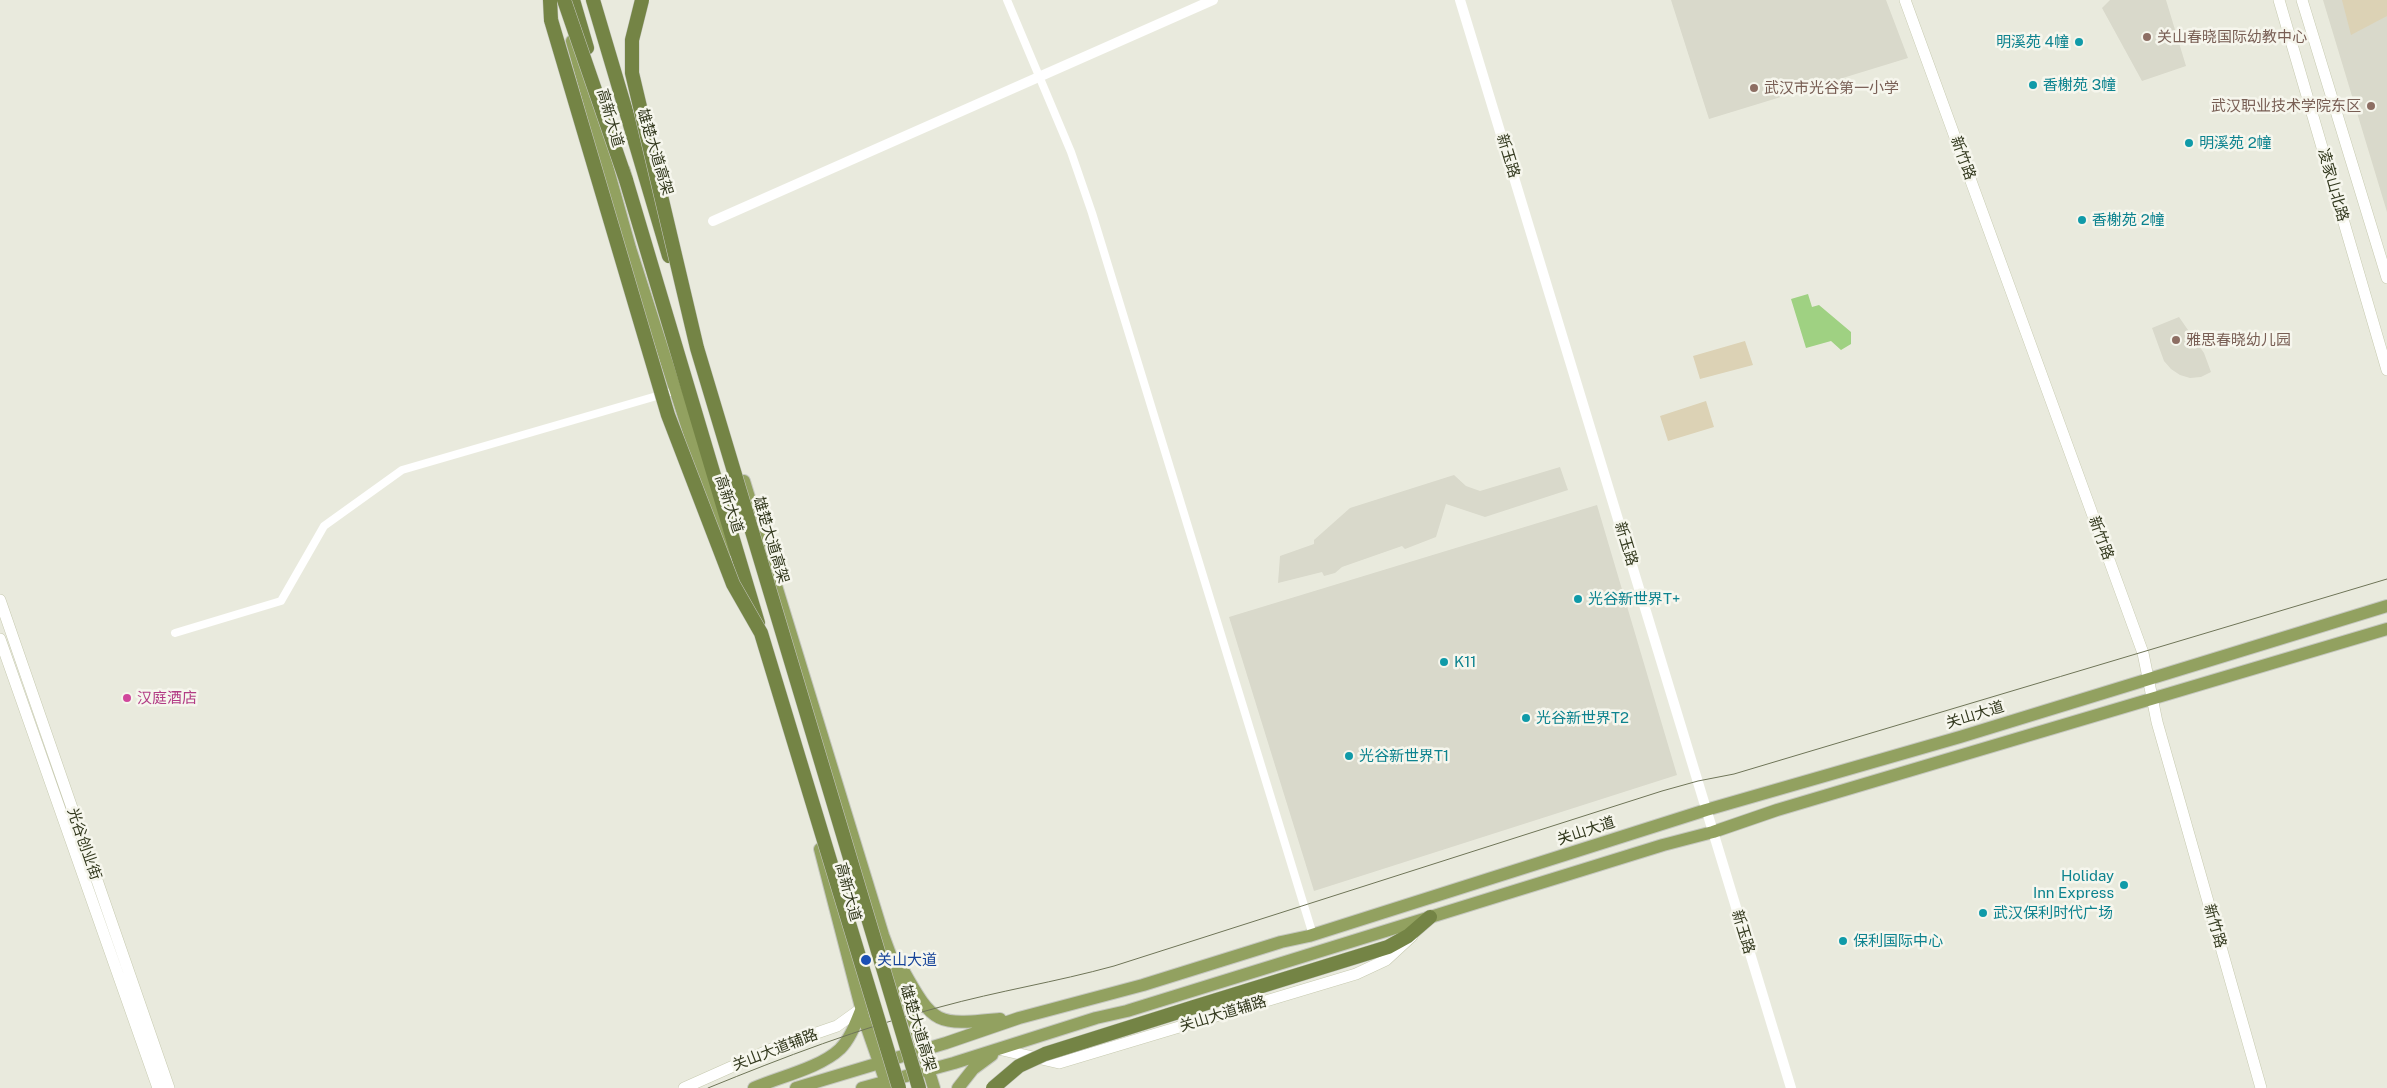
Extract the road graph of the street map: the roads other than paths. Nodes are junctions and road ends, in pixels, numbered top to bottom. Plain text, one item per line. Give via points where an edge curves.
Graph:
1 (550, 0) edge
2 (563, 0) edge
3 (573, 0) edge
4 (593, 0) edge
5 (599, 0) edge
6 (642, 0) edge
7 (1007, 0) edge
8 (1213, 0) edge
9 (1460, 0) edge
10 (1905, 0) edge
11 (2279, 0) edge
12 (2302, 0) edge
13 (1040, 76) junction
14 (626, 180) junction
15 (713, 221) dead end
16 (2387, 278) edge
17 (697, 348) junction
18 (2387, 370) edge
19 (674, 390) junction
20 (0, 600) edge
21 (2387, 606) edge
22 (2387, 629) edge
23 (174, 633) dead end
24 (762, 634) junction
25 (0, 640) edge
26 (2148, 680) junction
27 (2153, 698) junction
28 (1706, 810) junction
29 (1712, 832) junction
30 (1430, 917) junction
31 (883, 935) junction
32 (1313, 935) junction
33 (863, 1013) junction
34 (1020, 1018) junction
35 (998, 1049) junction
36 (922, 1050) junction
37 (879, 1063) junction
38 (928, 1070) junction
39 (886, 1085) edge
40 (158, 1088) edge
41 (169, 1088) edge
42 (684, 1088) edge
43 (754, 1088) edge
44 (796, 1088) edge
45 (862, 1088) edge
46 (899, 1088) edge
47 (920, 1088) edge
48 (934, 1088) edge
49 (958, 1088) edge
50 (993, 1088) edge
51 (1790, 1088) edge
52 (2261, 1088) edge

1 - 24 highway, bridge via 551,20 668,415 733,584
2 - 14 highway, bridge
2 - 19 main road, 高新大道 via 630,248
3 - 14 highway, bridge
4 - 17 highway, 雄楚大道高架, bridge
5 - 31 main road, 高新大道
6 - 17 highway, bridge via 634,25 632,73
7 - 13 street
8 - 13 street
9 - 28 street, 新玉路
10 - 26 main road, 新竹路 via 2143,653
11 - 18 main road, 凌家山北路
12 - 16 main road
13 - 15 street
13 - 32 street via 1092,213
14 - 24 highway, bridge
17 - 47 highway, 雄楚大道高架, bridge
19 - 23 street via 402,470 324,526 281,601
19 - 33 main road, 高新大道 via 773,689
20 - 41 main road, 光谷创业街
21 - 26 main road, 关山大道
22 - 27 main road
24 - 46 highway, bridge
25 - 40 main road, 光谷创业街
26 - 27 main road, 新竹路
26 - 28 main road, 关山大道
27 - 29 main road
27 - 52 main road, 新竹路 via 2157,722
28 - 29 street, 新玉路
28 - 32 main road, 关山大道
29 - 30 main road
29 - 51 street, 新玉路
30 - 35 main road
30 - 35 main road, 关山大道辅路 via 1399,950 1356,974 1059,1063
30 - 50 highway, bridge via 1408,936 1388,947 1045,1054 1019,1066
31 - 34 main road via 924,1005 942,1020 958,1023
31 - 36 main road, 高新大道
32 - 34 main road, 关山大道
33 - 37 main road, 高新大道
33 - 42 main road, 关山大道辅路
33 - 43 main road via 839,1050 811,1066
34 - 36 main road, 关山大道
35 - 38 main road
35 - 49 main road
36 - 37 main road, 关山大道
36 - 38 main road, 高新大道
37 - 39 main road, 高新大道
37 - 44 main road, 关山大道
38 - 39 main road
38 - 48 main road, 高新大道
39 - 45 main road

